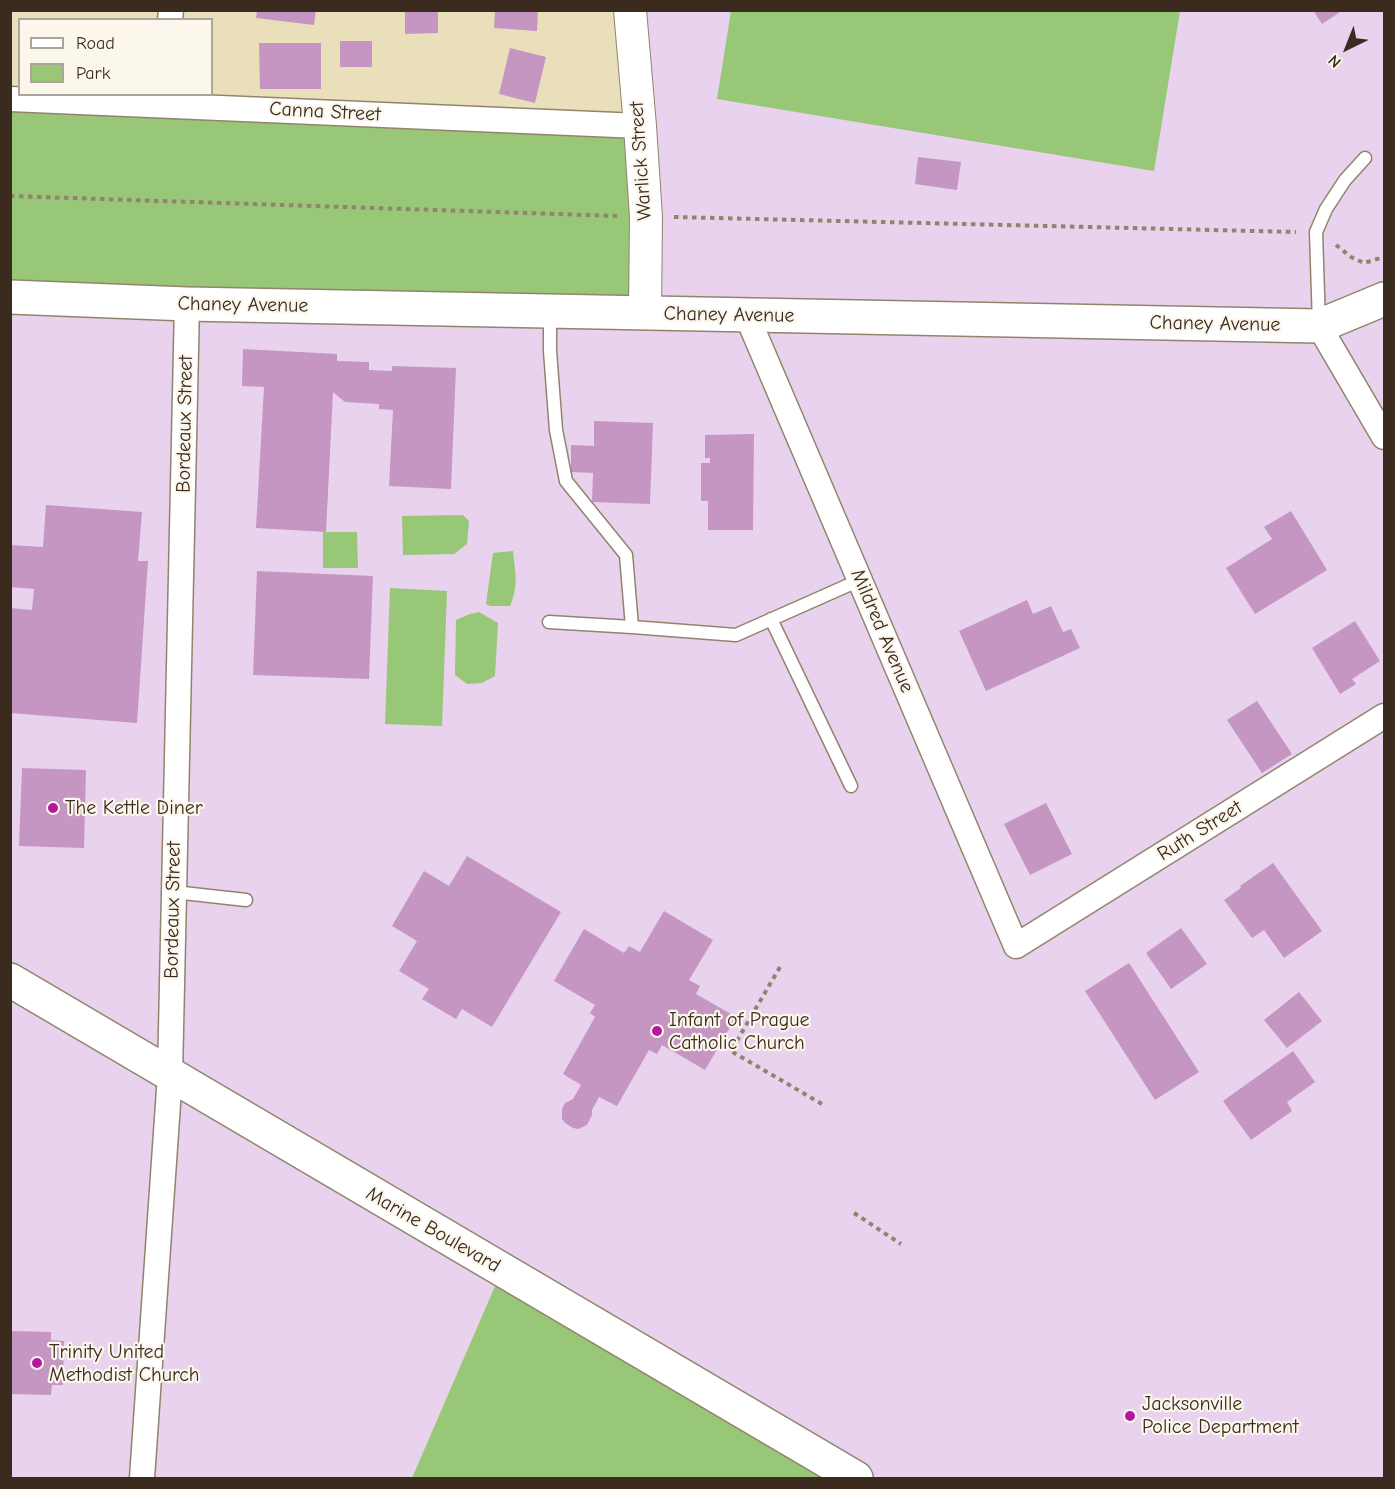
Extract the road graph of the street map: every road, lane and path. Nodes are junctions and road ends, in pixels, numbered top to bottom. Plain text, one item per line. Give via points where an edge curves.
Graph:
1 (630, 10) edge
2 (10, 99) edge
3 (165, 100) edge
4 (640, 126) junction
5 (1365, 158) dead end
6 (1316, 232) junction
7 (1384, 257) edge
8 (10, 297) edge
9 (1384, 299) edge
10 (187, 304) junction
11 (550, 311) junction
12 (645, 313) junction
13 (747, 315) junction
14 (1319, 326) junction
15 (1384, 437) edge
16 (860, 580) junction
17 (771, 619) junction
18 (549, 622) dead end
19 (632, 627) junction
20 (1384, 716) edge
21 (851, 786) dead end
22 (174, 892) junction
23 (246, 900) dead end
24 (1016, 946) joint
25 (780, 967) dead end
26 (12, 981) edge
27 (170, 1075) junction
28 (822, 1104) dead end
29 (854, 1213) dead end
30 (901, 1244) dead end
31 (142, 1479) edge
32 (856, 1479) edge

1 - 4 street, Warlick Street
2 - 3 street, Canna Street
3 - 4 street, Canna Street
4 - 12 street, Warlick Street via 646,217
5 - 6 lane via 1345,180
6 - 7 path via 1364,262
6 - 14 lane
8 - 10 main road, Chaney Avenue
9 - 14 main road
10 - 11 main road, Chaney Avenue
10 - 22 street, Bordeaux Street
11 - 12 main road, Chaney Avenue
11 - 19 lane via 556,430 566,481 626,555
12 - 13 main road, Chaney Avenue
13 - 14 main road, Chaney Avenue
13 - 16 street, Mildred Avenue
14 - 15 street
16 - 17 lane
16 - 24 street, Mildred Avenue
17 - 19 lane via 736,634
17 - 21 lane
18 - 19 lane
20 - 24 street, Ruth Street
22 - 23 lane
22 - 27 street, Bordeaux Street
25 - 28 path via 731,1051
26 - 27 main road, Marine Boulevard
27 - 31 street, Bordeaux Street
27 - 32 main road, Marine Boulevard
29 - 30 path

